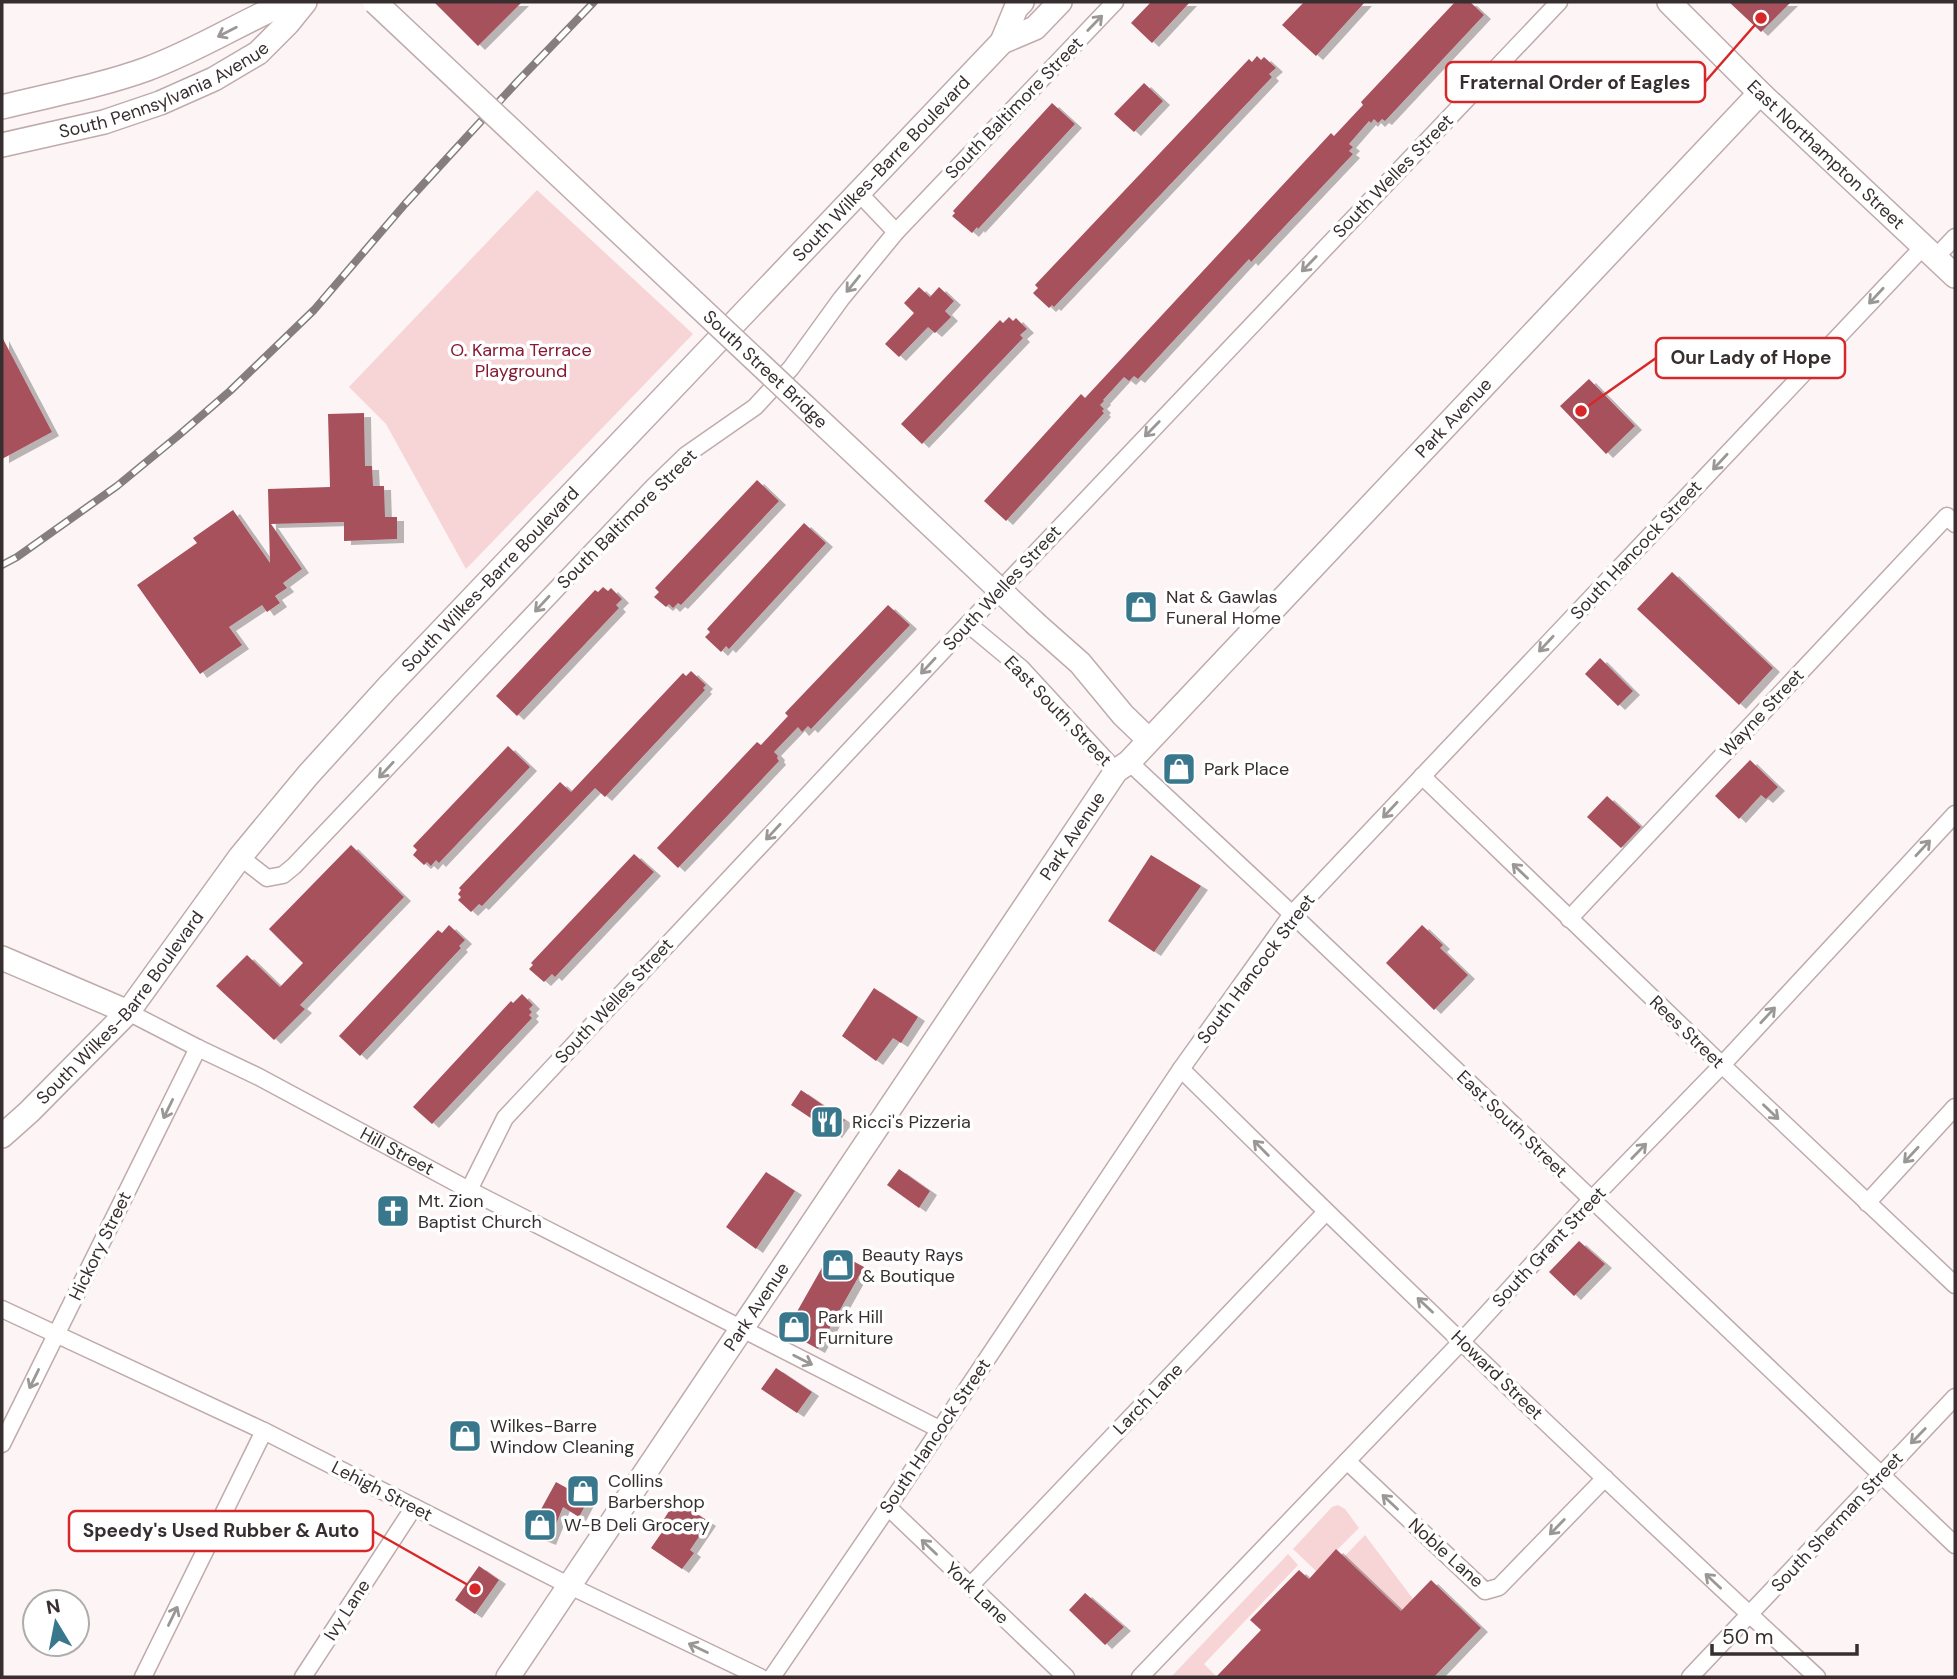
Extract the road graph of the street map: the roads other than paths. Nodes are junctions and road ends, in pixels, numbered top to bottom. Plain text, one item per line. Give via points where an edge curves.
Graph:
1 (288, 2) edge
2 (305, 2) edge
3 (375, 2) edge
4 (1022, 2) edge
5 (1060, 2) edge
6 (1115, 2) edge
7 (1559, 2) edge
8 (1669, 2) edge
9 (1002, 42) junction
10 (1760, 93) junction
11 (2, 107) edge
12 (2, 145) edge
13 (858, 192) junction
14 (896, 232) junction
15 (1955, 237) edge
16 (1929, 253) junction
17 (1955, 276) edge
18 (1955, 524) edge
19 (968, 624) junction
20 (1149, 740) junction
21 (1122, 766) junction
22 (1422, 776) junction
23 (1955, 814) edge
24 (240, 857) junction
25 (1292, 914) junction
26 (1569, 919) junction
27 (2, 958) edge
28 (128, 1012) junction
29 (198, 1048) junction
30 (1722, 1065) junction
31 (1181, 1069) junction
32 (1955, 1107) edge
33 (2, 1136) edge
34 (469, 1190) junction
35 (1591, 1200) junction
36 (1867, 1203) junction
37 (1326, 1212) junction
38 (1955, 1285) edge
39 (2, 1309) edge
40 (743, 1329) junction
41 (55, 1335) junction
42 (1462, 1340) junction
43 (1955, 1397) edge
44 (939, 1429) junction
45 (264, 1431) junction
46 (2, 1444) edge
47 (1346, 1461) junction
48 (1882, 1475) junction
49 (1605, 1478) junction
50 (414, 1507) junction
51 (888, 1507) junction
52 (1955, 1545) edge
53 (570, 1586) junction
54 (970, 1586) junction
55 (1750, 1615) junction
56 (143, 1677) edge
57 (303, 1677) edge
58 (508, 1677) edge
59 (760, 1677) edge
60 (772, 1677) edge
61 (1066, 1677) edge
62 (1140, 1677) edge
63 (1690, 1677) edge
64 (1817, 1677) edge

1 -> 11 main road, South Pennsylvania Avenue via 147,69
2 - 12 main road, South Pennsylvania Avenue via 258,54 214,79 104,122
3 - 20 main road, South Street Bridge, bridge via 1080,663
4 - 9 main road, South Wilkes-Barre Boulevard
5 - 9 main road, South Wilkes-Barre Boulevard via 1035,28
14 -> 6 street, South Baltimore Street
7 -> 19 street, South Welles Street
8 - 10 main road, East Northampton Street
9 - 13 main road, South Wilkes-Barre Boulevard
10 - 16 main road, East Northampton Street
10 - 20 main road, Park Avenue
13 - 14 street
13 - 24 main road, South Wilkes-Barre Boulevard via 387,688
14 -> 24 street, South Baltimore Street via 755,407 686,455 653,487 295,866 283,875 267,878
15 - 16 street, South Hancock Street
16 - 17 main road, East Northampton Street
16 -> 22 street, South Hancock Street
18 - 26 street, Wayne Street via 1947,516
19 - 21 street, East South Street via 1021,668
19 -> 34 street, South Welles Street via 505,1118
20 - 21 main road, Park Avenue
21 - 25 street, East South Street
21 - 40 main road, Park Avenue
22 -> 25 street, South Hancock Street
26 -> 22 street, Rees Street
30 -> 23 street, South Grant Street
24 - 28 main road, South Wilkes-Barre Boulevard
25 - 31 street, South Hancock Street
25 - 35 street, East South Street
26 - 30 street, Rees Street
27 - 28 main road, Hill Street
28 - 29 street, Hill Street
28 - 33 main road, South Wilkes-Barre Boulevard
29 - 34 street, Hill Street
29 -> 41 street, Hickory Street
35 -> 30 street, South Grant Street
30 -> 36 street, Rees Street
37 -> 31 street, Howard Street
31 - 44 street, South Hancock Street
32 -> 36 street
34 - 40 street, Hill Street
35 - 42 street, South Grant Street
35 - 48 street, East South Street
36 - 38 street, Rees Street
42 -> 37 street, Howard Street
37 - 54 street, Larch Lane
39 - 41 street, Lehigh Street
40 -> 44 street, Hill Street
40 - 53 main road, Park Avenue
41 - 45 street, Lehigh Street
41 -> 46 street, Hickory Street
42 - 47 street, South Grant Street
42 - 49 street, Howard Street
43 -> 48 street, South Sherman Street
44 - 51 street, South Hancock Street
45 - 50 street, Lehigh Street
56 -> 45 street
49 -> 47 street, Noble Lane via 1499,1587 1485,1591
47 - 62 street, South Grant Street
48 - 52 street, East South Street
48 - 55 street, South Sherman Street
55 -> 49 street, Howard Street
50 - 53 street, Lehigh Street
50 - 57 street, Ivy Lane
54 -> 51 street, York Lane
51 - 60 street, South Hancock Street
53 - 58 main road, Park Avenue
59 -> 53 street, Lehigh Street
54 - 61 street, York Lane
55 - 63 street, South Sherman Street
55 - 64 street, Howard Street

